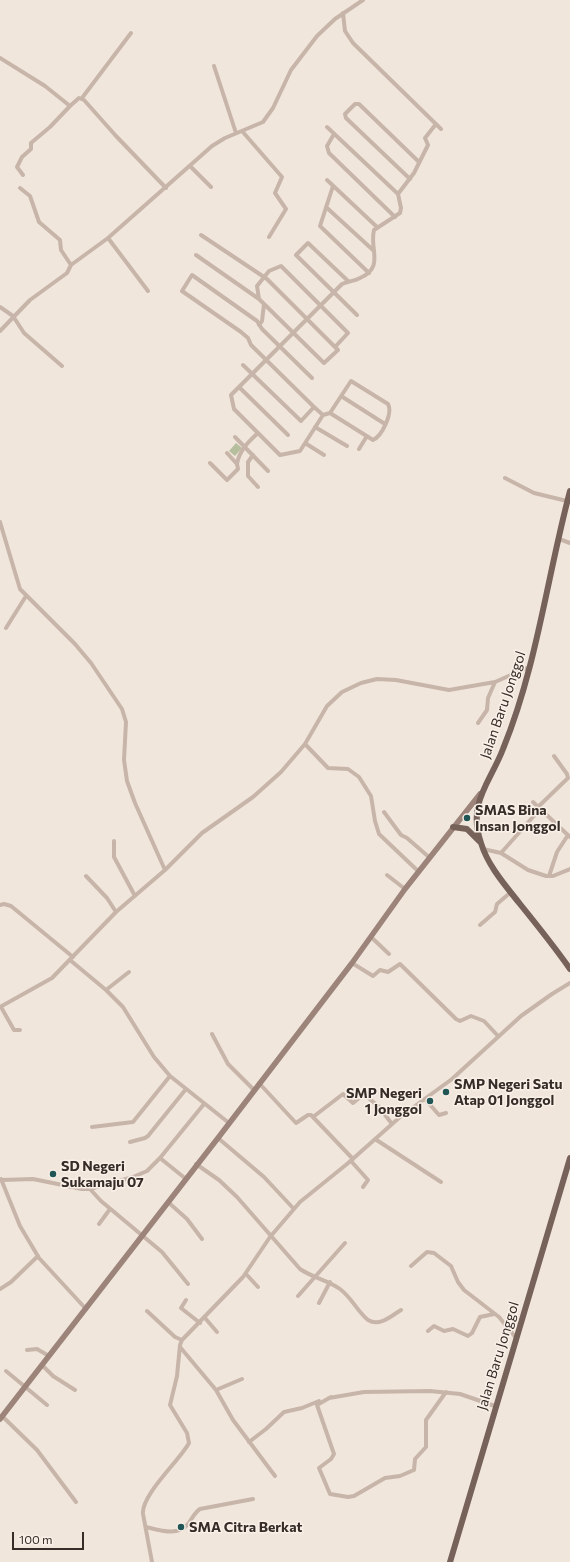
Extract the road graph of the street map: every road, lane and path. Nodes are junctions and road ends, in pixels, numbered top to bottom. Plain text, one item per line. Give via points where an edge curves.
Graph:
1 (363, 0) edge
2 (343, 13) junction
3 (131, 33) dead end
4 (0, 58) edge
5 (214, 66) dead end
6 (82, 98) junction
7 (71, 106) junction
8 (436, 124) junction
9 (327, 127) dead end
10 (441, 129) dead end
11 (242, 131) junction
12 (236, 133) junction
13 (334, 134) junction
14 (420, 162) junction
15 (190, 166) junction
16 (23, 175) dead end
17 (410, 179) junction
18 (327, 180) dead end
19 (333, 186) junction
20 (211, 187) dead end
21 (20, 188) dead end
22 (166, 188) junction
23 (398, 194) junction
24 (326, 207) junction
25 (394, 217) junction
26 (377, 227) junction
27 (201, 235) dead end
28 (269, 237) dead end
29 (108, 238) junction
30 (374, 251) junction
31 (196, 255) dead end
32 (71, 265) junction
33 (368, 273) junction
34 (263, 278) junction
35 (348, 281) junction
36 (148, 291) dead end
37 (333, 292) junction
38 (258, 299) junction
39 (264, 304) junction
40 (320, 305) junction
41 (0, 307) edge
42 (357, 315) dead end
43 (13, 316) junction
44 (306, 319) junction
45 (259, 325) junction
46 (0, 331) edge
47 (293, 332) junction
48 (280, 345) junction
49 (335, 347) junction
50 (266, 360) junction
51 (243, 365) dead end
52 (62, 366) dead end
53 (253, 374) junction
54 (312, 378) dead end
55 (240, 387) junction
56 (340, 396) junction
57 (314, 407) junction
58 (330, 412) junction
59 (323, 415) junction
60 (385, 424) junction
61 (315, 427) junction
62 (258, 433) junction
63 (288, 435) dead end
64 (367, 436) junction
65 (235, 437) dead end
66 (305, 443) junction
67 (347, 446) dead end
68 (245, 447) junction
69 (360, 449) dead end
70 (227, 453) dead end
71 (253, 455) junction
72 (324, 455) dead end
73 (210, 463) dead end
74 (237, 464) junction
75 (268, 471) dead end
76 (505, 478) dead end
77 (258, 487) dead end
78 (570, 491) edge
79 (568, 501) junction
80 (0, 522) edge
81 (559, 539) junction
82 (570, 543) edge
83 (26, 596) junction
84 (6, 628) dead end
85 (529, 667) junction
86 (495, 682) junction
87 (478, 723) dead end
88 (305, 744) junction
89 (554, 756) dead end
90 (480, 794) junction
91 (533, 802) dead end
92 (539, 808) junction
93 (384, 812) dead end
94 (453, 827) junction
95 (569, 836) edge
96 (114, 841) dead end
97 (480, 842) junction
98 (483, 849) junction
99 (501, 853) junction
100 (430, 858) junction
101 (570, 869) edge
102 (165, 870) junction
103 (419, 872) junction
104 (387, 875) dead end
105 (86, 876) dead end
106 (549, 876) junction
107 (405, 889) junction
108 (511, 892) junction
109 (135, 896) junction
110 (0, 905) edge
111 (116, 912) junction
112 (480, 925) dead end
113 (371, 937) junction
114 (389, 954) dead end
115 (71, 959) junction
116 (352, 963) junction
117 (570, 968) edge
118 (129, 972) dead end
119 (570, 984) edge
120 (106, 990) junction
121 (0, 1007) edge
122 (20, 1030) dead end
123 (212, 1034) dead end
124 (498, 1036) junction
125 (170, 1076) junction
126 (259, 1083) junction
127 (186, 1089) junction
128 (254, 1090) junction
129 (425, 1099) junction
130 (204, 1104) junction
131 (446, 1113) dead end
132 (313, 1117) junction
133 (229, 1123) junction
134 (392, 1124) junction
135 (92, 1127) dead end
136 (218, 1138) junction
137 (375, 1139) junction
138 (130, 1142) dead end
139 (160, 1158) junction
140 (570, 1158) edge
141 (352, 1160) junction
142 (196, 1164) junction
143 (569, 1166) edge
144 (1, 1179) edge
145 (186, 1179) junction
146 (441, 1182) dead end
147 (363, 1187) dead end
148 (90, 1189) junction
149 (168, 1202) junction
150 (294, 1208) junction
151 (110, 1209) junction
152 (99, 1224) dead end
153 (142, 1236) junction
154 (270, 1237) junction
155 (202, 1239) dead end
156 (345, 1244) dead end
157 (38, 1256) junction
158 (411, 1266) dead end
159 (246, 1274) junction
160 (314, 1277) junction
161 (330, 1282) junction
162 (188, 1284) dead end
163 (258, 1287) dead end
164 (0, 1290) edge
165 (298, 1296) dead end
166 (186, 1300) dead end
167 (319, 1303) dead end
168 (86, 1309) junction
169 (401, 1310) dead end
170 (147, 1311) dead end
171 (494, 1314) junction
172 (205, 1318) junction
173 (200, 1323) junction
174 (428, 1331) dead end
175 (217, 1332) dead end
176 (516, 1338) junction
177 (182, 1340) junction
178 (180, 1347) junction
179 (27, 1350) dead end
180 (49, 1356) junction
181 (42, 1365) junction
182 (6, 1371) dead end
183 (242, 1379) dead end
184 (25, 1386) junction
185 (75, 1390) dead end
186 (216, 1390) junction
187 (446, 1392) junction
188 (331, 1397) junction
189 (47, 1405) dead end
190 (495, 1406) junction
191 (1, 1417) edge
192 (249, 1442) junction
193 (275, 1476) dead end
194 (253, 1499) dead end
195 (76, 1502) dead end
196 (146, 1527) junction
197 (152, 1562) edge
198 (450, 1562) edge

1 - 2 street
2 - 8 street via 345,31 353,43
2 - 11 street via 328,25 291,70 266,118
3 - 6 street
4 - 7 street via 45,86
5 - 12 street
6 - 7 street
6 - 22 street
7 - 16 street via 31,143 31,149 22,157 17,167
8 - 10 street
8 - 14 street via 424,138 428,145
9 - 13 street
11 - 12 street
11 - 28 street via 282,177 275,193 286,209
12 - 15 street via 212,146
13 - 23 street
13 - 25 street via 327,146 329,153
14 - 17 street
14 - 17 street via 358,104 345,114 346,118
15 - 20 street
15 - 22 street
17 - 23 street
18 - 19 street
19 - 24 street
19 - 26 street
21 - 32 street via 30,196 39,222 60,240 61,250
22 - 29 street
23 - 25 street via 401,210
24 - 30 street
24 - 33 street via 321,227
25 - 26 street
26 - 30 street via 373,232
27 - 34 street
29 - 32 street
29 - 36 street
30 - 33 street via 375,264
31 - 38 street
32 - 43 street via 67,273
33 - 35 street via 359,279
34 - 38 street via 257,286
34 - 40 street via 281,266
34 - 44 street via 267,279
35 - 37 street
35 - 37 street via 307,243 297,257
37 - 40 street
37 - 42 street
38 - 39 street
39 - 45 street
39 - 47 street
40 - 44 street
40 - 49 street via 348,332
41 - 43 street
43 - 46 street
43 - 52 street via 24,333
44 - 47 street
44 - 49 street
45 - 48 street
45 - 50 street via 192,275 182,291 241,332
47 - 48 street
47 - 49 street via 324,363 338,350
48 - 50 street
48 - 54 street
50 - 53 street
50 - 57 street
51 - 53 street
53 - 55 street
53 - 57 street via 301,421
55 - 62 street via 231,395 234,409
55 - 63 street
56 - 58 street
56 - 60 street
56 - 60 street via 351,381 388,404 391,409
57 - 59 street
58 - 59 street
58 - 64 street
59 - 61 street
60 - 64 street via 377,438 373,440
61 - 66 street
61 - 67 street
62 - 66 street via 280,455 300,451
62 - 68 street
64 - 69 street
65 - 68 street
66 - 72 street
68 - 71 street
68 - 74 street
70 - 74 street
71 - 75 street
71 - 77 street via 248,462 248,476
73 - 74 street via 227,480 238,469
76 - 79 street via 534,493
78 - 79 main road, Jalan Baru Jonggol
79 - 81 main road, Jalan Baru Jonggol
80 - 83 street via 18,584
81 - 82 street
81 - 85 main road, Jalan Baru Jonggol via 537,643
83 - 84 street
83 - 102 street via 58,626 91,663 122,709 126,730 124,760 127,781
85 - 86 street
85 - 90 main road, Jalan Baru Jonggol via 504,748
86 - 87 street via 488,698 487,710
86 - 88 street via 449,690 388,679 361,683 332,700
88 - 102 street via 268,784 211,825
88 - 103 street via 328,768 348,768 359,777 371,796 379,834
89 - 92 street via 568,778
90 - 94 main road
90 - 97 main road, Jalan Baru Jonggol via 477,813
91 - 92 street
92 - 95 street
92 - 99 street
93 - 100 street via 401,834
94 - 97 main road via 467,829
94 - 100 main road
95 - 106 street via 557,852
96 - 109 street via 114,857
97 - 98 main road, Jalan Baru Jonggol
98 - 99 street
98 - 108 main road, Jalan Baru Jonggol
99 - 106 street via 528,870
100 - 103 main road
101 - 106 street
102 - 109 street
103 - 107 main road
104 - 107 street
105 - 111 street via 107,898
107 - 113 main road
108 - 112 street via 499,901 495,912
108 - 117 main road, Jalan Baru Jonggol
109 - 111 street
110 - 115 street via 11,906
111 - 115 street
113 - 114 street
113 - 116 main road
115 - 120 street
115 - 121 street via 45,983
116 - 124 street via 373,976 380,970 388,972 400,964 456,1019 460,1021 471,1016 484,1021
116 - 126 main road
118 - 120 street
119 - 124 street via 521,1016
120 - 125 street via 130,1016 154,1057
121 - 122 street via 14,1030
123 - 128 street via 228,1064
124 - 129 street
125 - 127 street
125 - 135 street via 133,1122
126 - 128 main road
126 - 132 street via 296,1123 308,1115
127 - 130 street
127 - 138 street via 148,1136
128 - 133 main road
129 - 131 street via 439,1115
129 - 134 street
130 - 133 street
130 - 139 street
132 - 134 street via 343,1094 353,1103 364,1094
132 - 141 street
133 - 136 main road
134 - 137 street
136 - 142 main road
136 - 150 street via 264,1177
137 - 141 street
137 - 146 street
139 - 145 street
139 - 148 street via 140,1175
140 - 143 main road, Jalan Baru Jonggol
141 - 147 street via 368,1180
141 - 150 street
142 - 145 main road
142 - 154 street via 237,1197
143 - 176 main road, Jalan Baru Jonggol
144 - 148 street via 33,1179
144 - 157 street via 20,1226
145 - 149 main road
148 - 151 street
149 - 153 main road
149 - 155 street via 187,1219
150 - 154 street
151 - 152 street
151 - 153 street
153 - 162 street via 170,1260
153 - 168 main road
154 - 159 street
154 - 160 street via 300,1269
156 - 160 street
157 - 164 street
157 - 168 street
158 - 171 street via 427,1252 434,1252 451,1266 464,1290
159 - 163 street
159 - 172 street
160 - 161 street
160 - 165 street
161 - 167 street
161 - 169 street via 348,1295 365,1317 374,1323 379,1323
166 - 173 street via 181,1308
168 - 180 main road
170 - 177 street via 175,1337
171 - 174 street via 480,1317 468,1336 453,1329 444,1331 434,1326
171 - 176 street
172 - 173 street
172 - 175 street
173 - 177 street
176 - 190 main road, Jalan Baru Jonggol
177 - 178 street
178 - 186 street
178 - 196 street via 177,1380 170,1405 187,1433 189,1443 144,1506
179 - 180 street via 37,1350
180 - 181 main road
181 - 184 main road
181 - 185 street via 53,1376
182 - 184 street
183 - 186 street
184 - 189 street
184 - 191 main road
186 - 192 street via 232,1420
187 - 188 street via 371,1392
187 - 188 street via 426,1420 426,1445 415,1459 414,1470 400,1476 385,1478 350,1497 330,1494 319,1468 334,1454 317,1406
187 - 190 street
188 - 192 street via 284,1412
190 - 198 main road, Jalan Baru Jonggol
191 - 195 street via 37,1450
192 - 193 street
194 - 196 street via 200,1509 188,1525 179,1531
196 - 197 street

